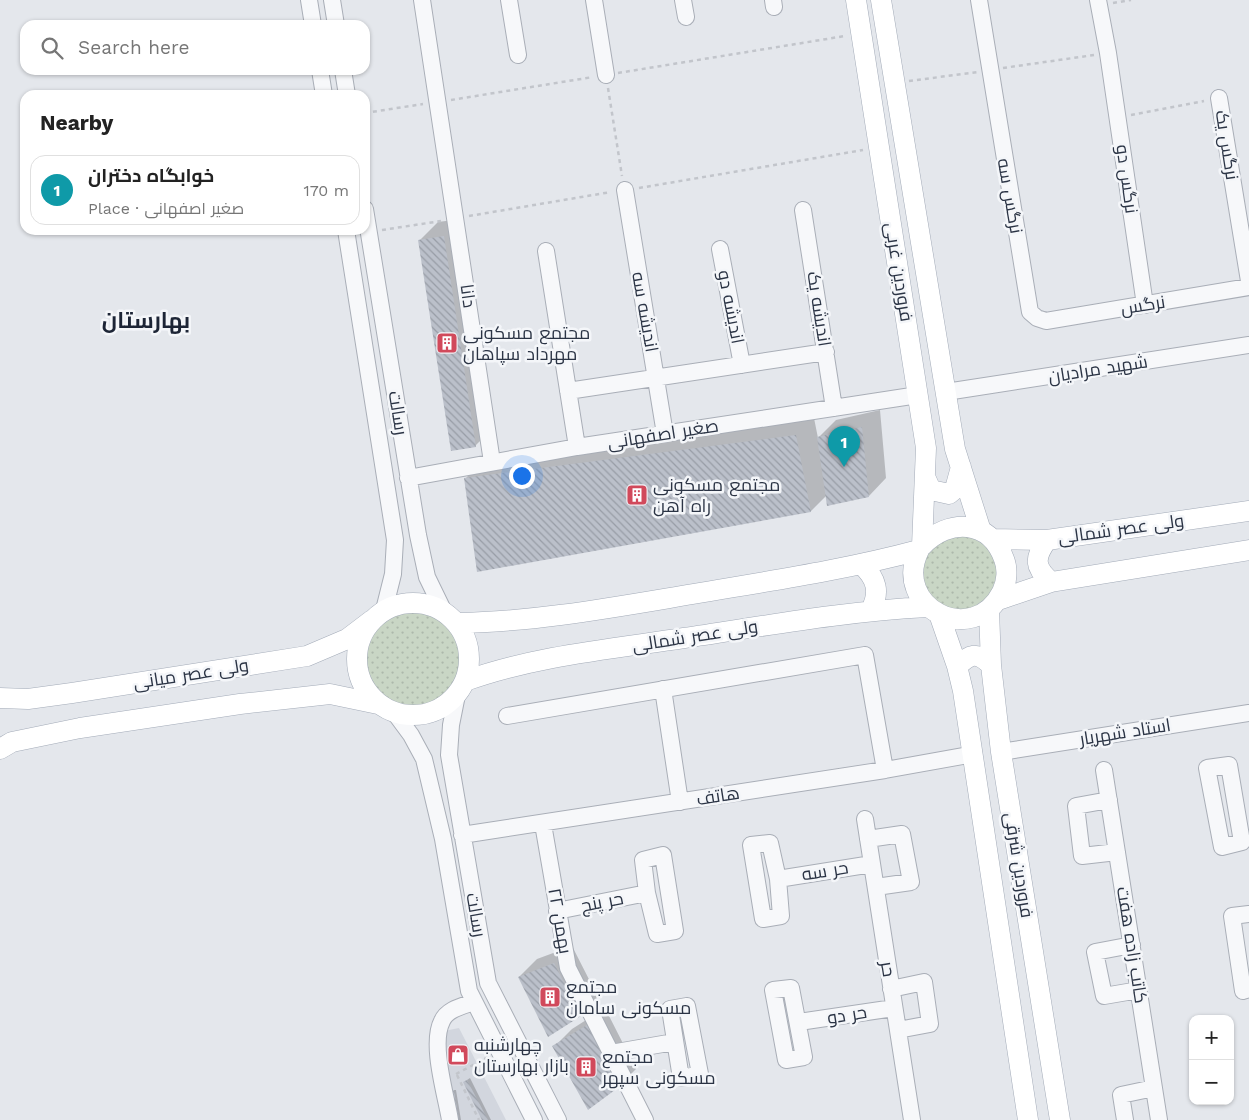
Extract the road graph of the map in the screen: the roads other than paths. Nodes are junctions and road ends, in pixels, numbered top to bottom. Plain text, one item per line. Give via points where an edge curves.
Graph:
1 (309, 0) edge
2 (332, 0) edge
3 (422, 0) edge
4 (510, 0) edge
5 (594, 0) edge
6 (683, 0) edge
7 (856, 0) edge
8 (882, 0) edge
9 (979, 0) edge
10 (1098, 3) edge
11 (686, 17) dead end
12 (312, 20) edge
13 (335, 20) edge
14 (518, 55) dead end
15 (321, 75) edge
16 (344, 75) edge
17 (606, 75) road end
18 (323, 90) edge
19 (346, 90) edge
20 (896, 92) junction
21 (872, 97) junction
22 (1219, 98) road end
23 (624, 190) road end
24 (804, 210) dead end
25 (347, 235) edge
26 (369, 235) edge
27 (720, 249) dead end
28 (546, 251) dead end
29 (1249, 281) edge
30 (1249, 287) edge
31 (1145, 304) junction
32 (1037, 318) joint
33 (1249, 345) edge
34 (826, 352) junction
35 (742, 365) junction
36 (656, 378) junction
37 (568, 391) junction
38 (946, 392) junction
39 (918, 395) junction
40 (834, 408) junction
41 (665, 434) junction
42 (577, 447) junction
43 (492, 462) junction
44 (961, 468) junction
45 (408, 478) junction
46 (926, 479) junction
47 (1249, 511) edge
48 (986, 535) junction
49 (1047, 540) junction
50 (920, 548) junction
51 (1249, 550) edge
52 (862, 565) junction
53 (1051, 582) junction
54 (994, 605) junction
55 (871, 610) junction
56 (933, 611) junction
57 (378, 615) junction
58 (451, 618) junction
59 (991, 664) junction
60 (957, 666) junction
61 (461, 688) junction
62 (663, 689) junction
63 (0, 698) edge
64 (386, 708) junction
65 (1249, 713) edge
66 (507, 716) dead end
67 (0, 749) edge
68 (1001, 752) junction
69 (974, 754) junction
70 (885, 770) junction
71 (1104, 770) dead end
72 (1109, 800) junction
73 (680, 802) junction
74 (865, 819) dead end
75 (543, 824) junction
76 (462, 835) junction
77 (868, 839) junction
78 (1117, 852) junction
79 (872, 864) junction
80 (778, 879) dead end
81 (876, 887) junction
82 (647, 893) dead end
83 (558, 911) junction
84 (1249, 914) edge
85 (1132, 945) junction
86 (891, 989) junction
87 (1138, 990) junction
88 (1249, 990) edge
89 (474, 1002) junction
90 (894, 1008) junction
91 (799, 1022) dead end
92 (898, 1030) junction
93 (674, 1042) dead end
94 (611, 1053) junction
95 (1154, 1088) junction
96 (450, 1120) edge
97 (534, 1120) edge
98 (558, 1120) edge
99 (645, 1120) edge
100 (912, 1120) edge
101 (1028, 1120) edge
102 (1060, 1120) edge
103 (1125, 1120) edge
104 (1159, 1120) edge

1 - 12 street
2 - 13 street
3 - 43 street, دانا
4 - 14 street
5 - 17 street
6 - 11 street
7 - 21 main road, فروردین غربی
8 - 20 main road, فروردین غربی
9 - 32 street, نرگس سه via 1030,312
10 - 31 street, نرگس دو
15 - 18 street
16 - 19 street
20 - 21 main road
20 - 38 main road, فروردین غربی
21 - 39 main road, فروردین غربی
22 - 29 street, نرگس یک
23 - 36 street, اندیشه سه
24 - 34 street, اندیشه یک
25 - 57 street, رسالت via 395,540 393,574
26 - 45 street, رسالت
27 - 35 street, اندیشه دو
28 - 37 street
30 - 31 street, نرگس
31 - 32 street, نرگس via 1046,321
33 - 38 street, شهید مرادیان
34 - 35 street
34 - 40 street, اندیشه یک
35 - 36 street
36 - 37 street
36 - 41 street, اندیشه سه
37 - 42 street
38 - 44 main road, فروردین غربی
39 - 40 street, صغیر اصفهانی
39 - 46 main road, فروردین غربی via 926,448
40 - 41 street, صغیر اصفهانی
41 - 42 street, صغیر اصفهانی
42 - 43 street, صغیر اصفهانی
43 - 45 street, صغیر اصفهانی
44 - 46 main road via 955,489 949,494 931,490
44 - 48 main road, فروردین غربی
45 - 58 street, رسالت via 427,578
46 - 50 main road, فروردین غربی
47 - 49 main road, ولی عصر شمالی
48 - 49 main road, ولی عصر شمالی
48 - 50 main road via 968,526 955,526 942,529
48 - 54 main road via 1000,549 1006,568 1004,588
49 - 53 main road via 1037,560 1040,572
50 - 52 main road
50 - 56 main road via 913,571 915,584
51 - 53 main road
52 - 55 main road via 876,586
52 - 58 main road via 493,623
53 - 54 main road
54 - 56 main road via 978,616 965,619 952,619
54 - 59 main road, فروردین شرقی
55 - 56 main road, ولی عصر شمالی
55 - 61 main road, ولی عصر شمالی via 514,666
56 - 60 main road, فروردین شرقی
57 - 58 main road via 399,604 414,602 430,605
57 - 63 main road, ولی عصر میانی via 347,639 307,656 72,693
57 - 64 main road via 361,636 358,672 366,690
58 - 61 main road via 467,641 469,661
59 - 60 main road via 976,655
59 - 68 main road, فروردین شرقی
60 - 69 main road, فروردین شرقی
61 - 64 main road via 444,706 428,714 411,716
61 - 76 street, رسالت via 450,725 449,755
62 - 66 street
62 - 70 street via 865,655
62 - 73 street
64 - 67 main road, ولی عصر میانی via 330,694 80,728 12,742
64 - 89 street, رسالت via 411,735 424,759 443,840 468,991
65 - 68 street, استاد شهریار
68 - 102 main road, فروردین شرقی
69 - 70 street, هاتف
69 - 101 main road, فروردین شرقی
70 - 73 street, هاتف
71 - 72 street, کاتب زاده هفت
72 - 78 street, کاتب زاده هفت
72 - 78 street via 1076,806 1082,856
73 - 75 street, هاتف
74 - 77 street, حر
75 - 76 street, هاتف
75 - 83 street, ۲۲ بهمن
76 - 98 street, رسالت via 488,983
77 - 79 street, حر
77 - 81 street via 902,834 911,882
78 - 85 street, کاتب زاده هفت
79 - 80 street, حر سه
79 - 81 street, حر
81 - 86 street, حر
82 - 83 street, حر پنج
83 - 94 street, ۲۲ بهمن via 568,968
84 - 88 street via 1232,916 1243,990
85 - 87 street, کاتب زاده هفت
85 - 87 street via 1095,952 1104,996
86 - 90 street, حر
86 - 92 street via 924,982 930,1024
87 - 95 street, کاتب زاده هفت
89 - 96 street via 453,1010 442,1020 438,1038
89 - 97 street, رسالت
90 - 91 street, حر دو
90 - 92 street, حر
92 - 100 street, حر
93 - 94 street
94 - 99 street, ۲۲ بهمن
95 - 103 street via 1121,1095
95 - 104 street, کاتب زاده هفت

